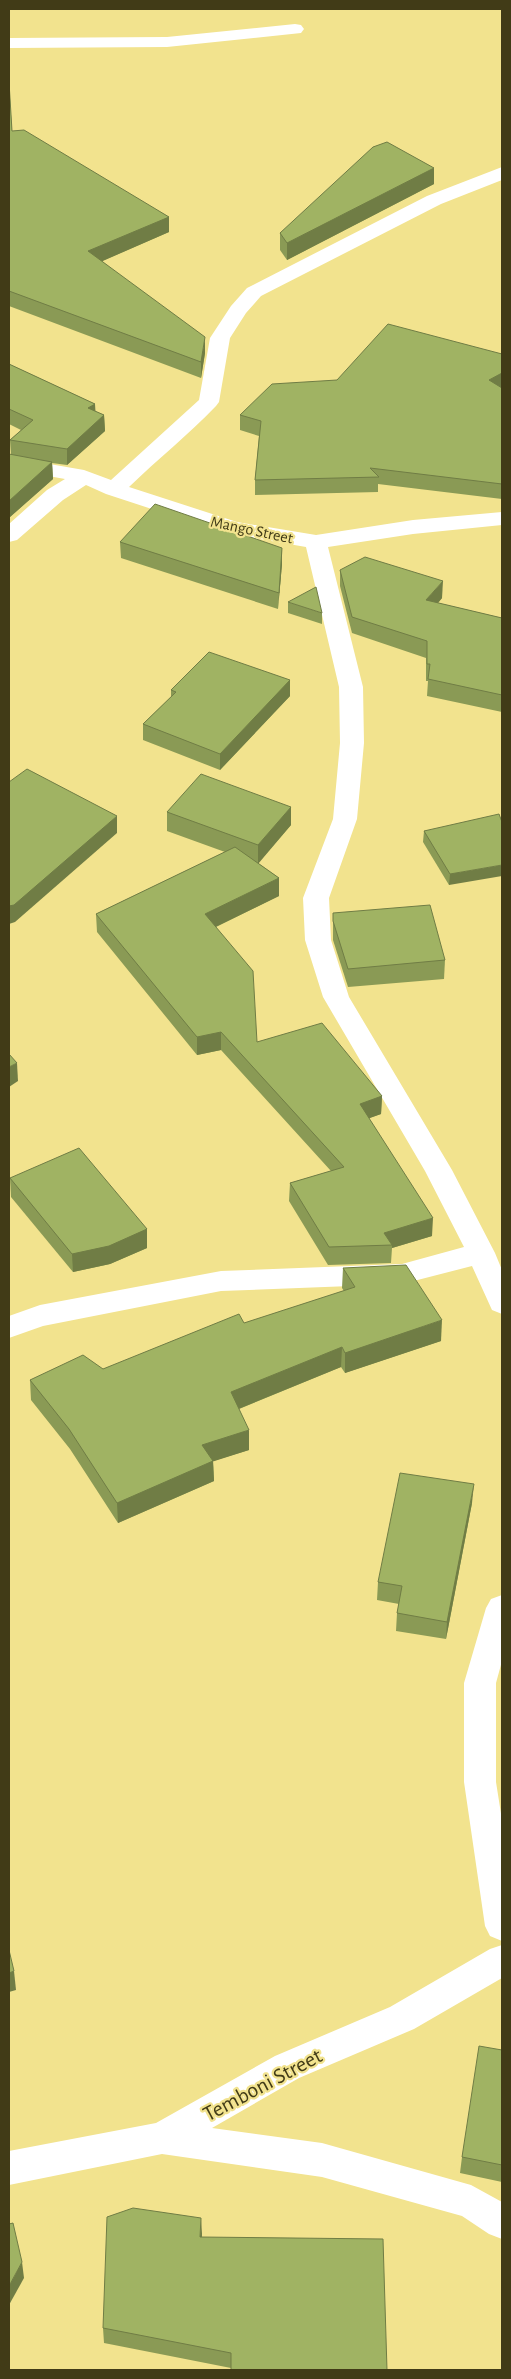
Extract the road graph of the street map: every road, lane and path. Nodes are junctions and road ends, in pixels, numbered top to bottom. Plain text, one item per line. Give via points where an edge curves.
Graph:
1 (295, 29) dead end
2 (9, 43) edge
3 (502, 173) edge
4 (9, 463) edge
5 (84, 476) junction
6 (114, 490) junction
7 (502, 518) edge
8 (9, 535) edge
9 (316, 542) junction
10 (481, 1253) junction
11 (502, 1303) edge
12 (9, 1327) edge
13 (502, 1608) edge
14 (502, 1926) edge
15 (502, 1960) edge
16 (162, 2138) junction
17 (9, 2168) edge
18 (502, 2222) edge

1 - 2 street via 167,42
3 - 6 street via 434,200 254,292 220,338 209,402
4 - 5 street, Mango Street
5 - 6 street, Mango Street
5 - 8 street via 55,495
6 - 9 street, Mango Street via 233,528
7 - 9 street, Mango Street via 412,527
9 - 10 street via 351,687 352,743 345,819 316,898 318,940 336,996 438,1170
10 - 11 street
10 - 12 street via 402,1274 221,1281 40,1316
13 - 14 street via 480,1683 480,1782
15 - 16 street, Temboni Street via 402,2018 287,2067
16 - 17 street, Temboni Street
16 - 18 street via 322,2160 471,2202

